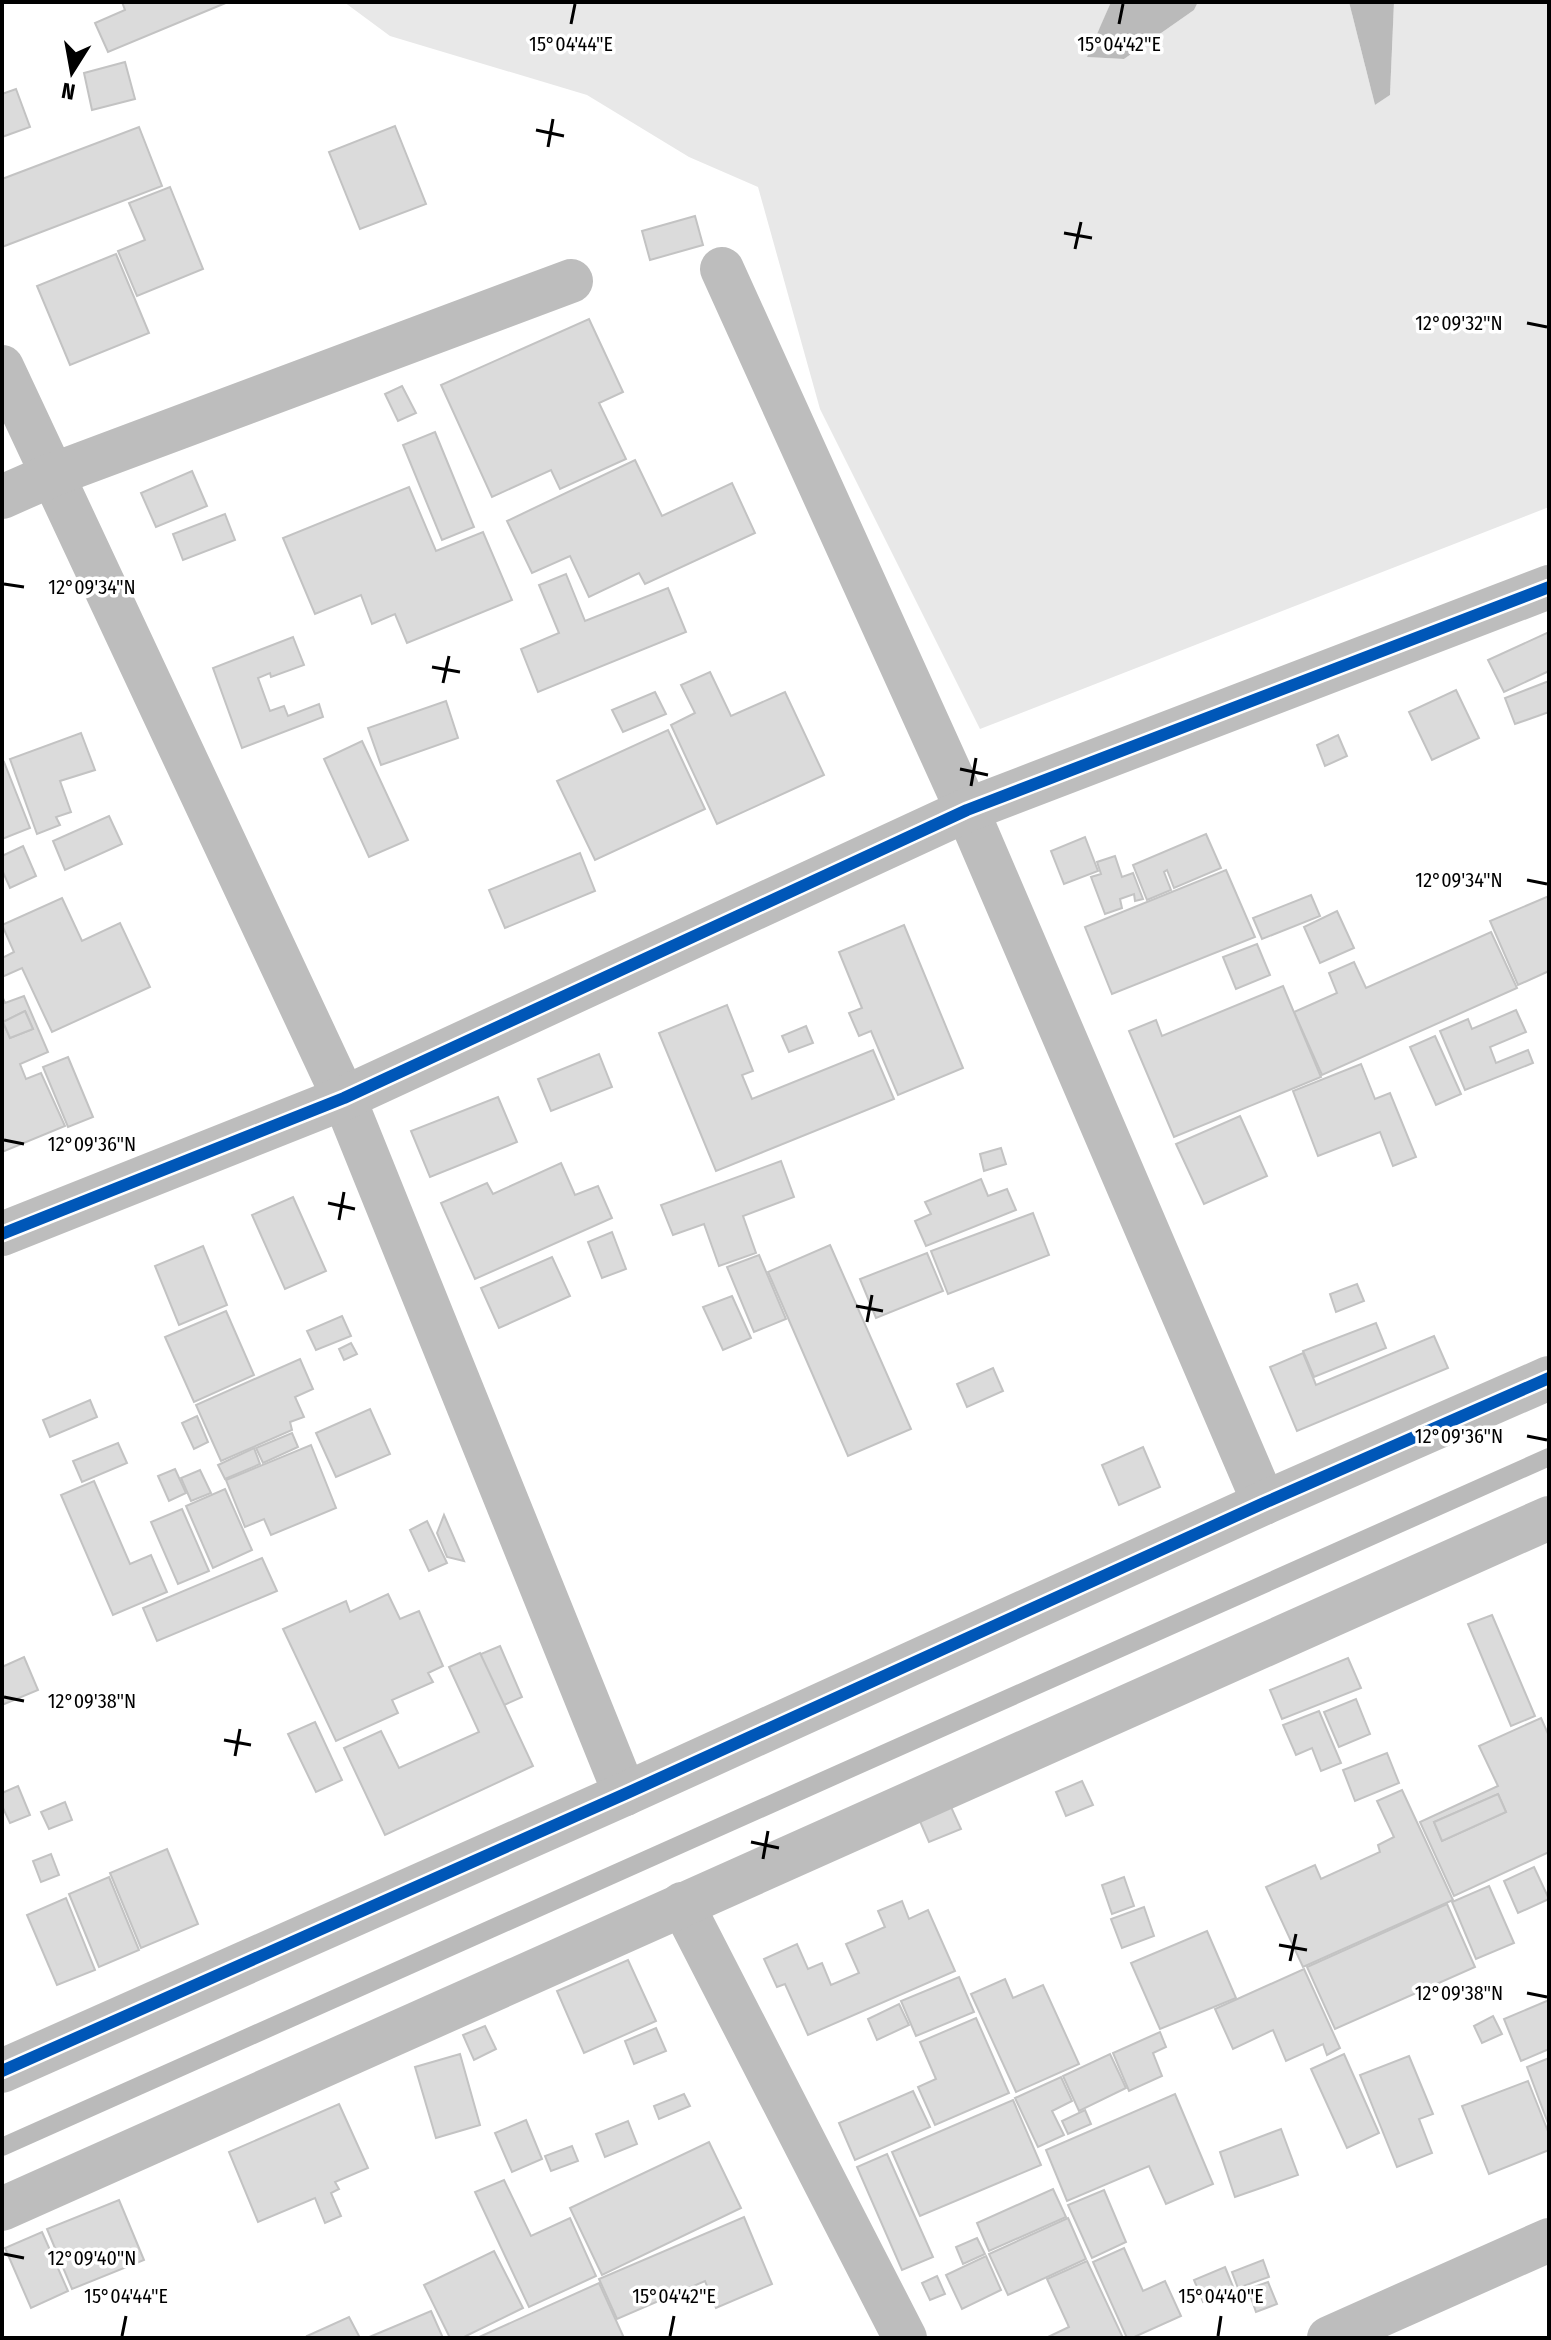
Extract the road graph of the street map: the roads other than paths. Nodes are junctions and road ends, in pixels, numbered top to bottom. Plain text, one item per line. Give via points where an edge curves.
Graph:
1 (722, 269) dead end
2 (571, 281) dead end
3 (2, 367) edge
4 (52, 475) junction
5 (2, 497) edge
6 (1549, 587) edge
7 (967, 810) junction
8 (344, 1098) junction
9 (2, 1234) edge
10 (1549, 1378) edge
11 (1264, 1503) junction
12 (1549, 1518) edge
13 (625, 1794) junction
14 (682, 1904) junction
15 (2, 2071) edge
16 (2, 2209) edge
17 (1549, 2240) edge
18 (905, 2338) edge
19 (1329, 2338) edge

1 - 7 street
2 - 4 street
3 - 4 street
4 - 5 street
4 - 8 street
6 - 7 street
7 - 8 street
7 - 11 street
8 - 9 street
8 - 13 street
10 - 11 street
11 - 13 street
12 - 14 street
13 - 15 street
14 - 16 street
14 - 18 street
17 - 19 street

